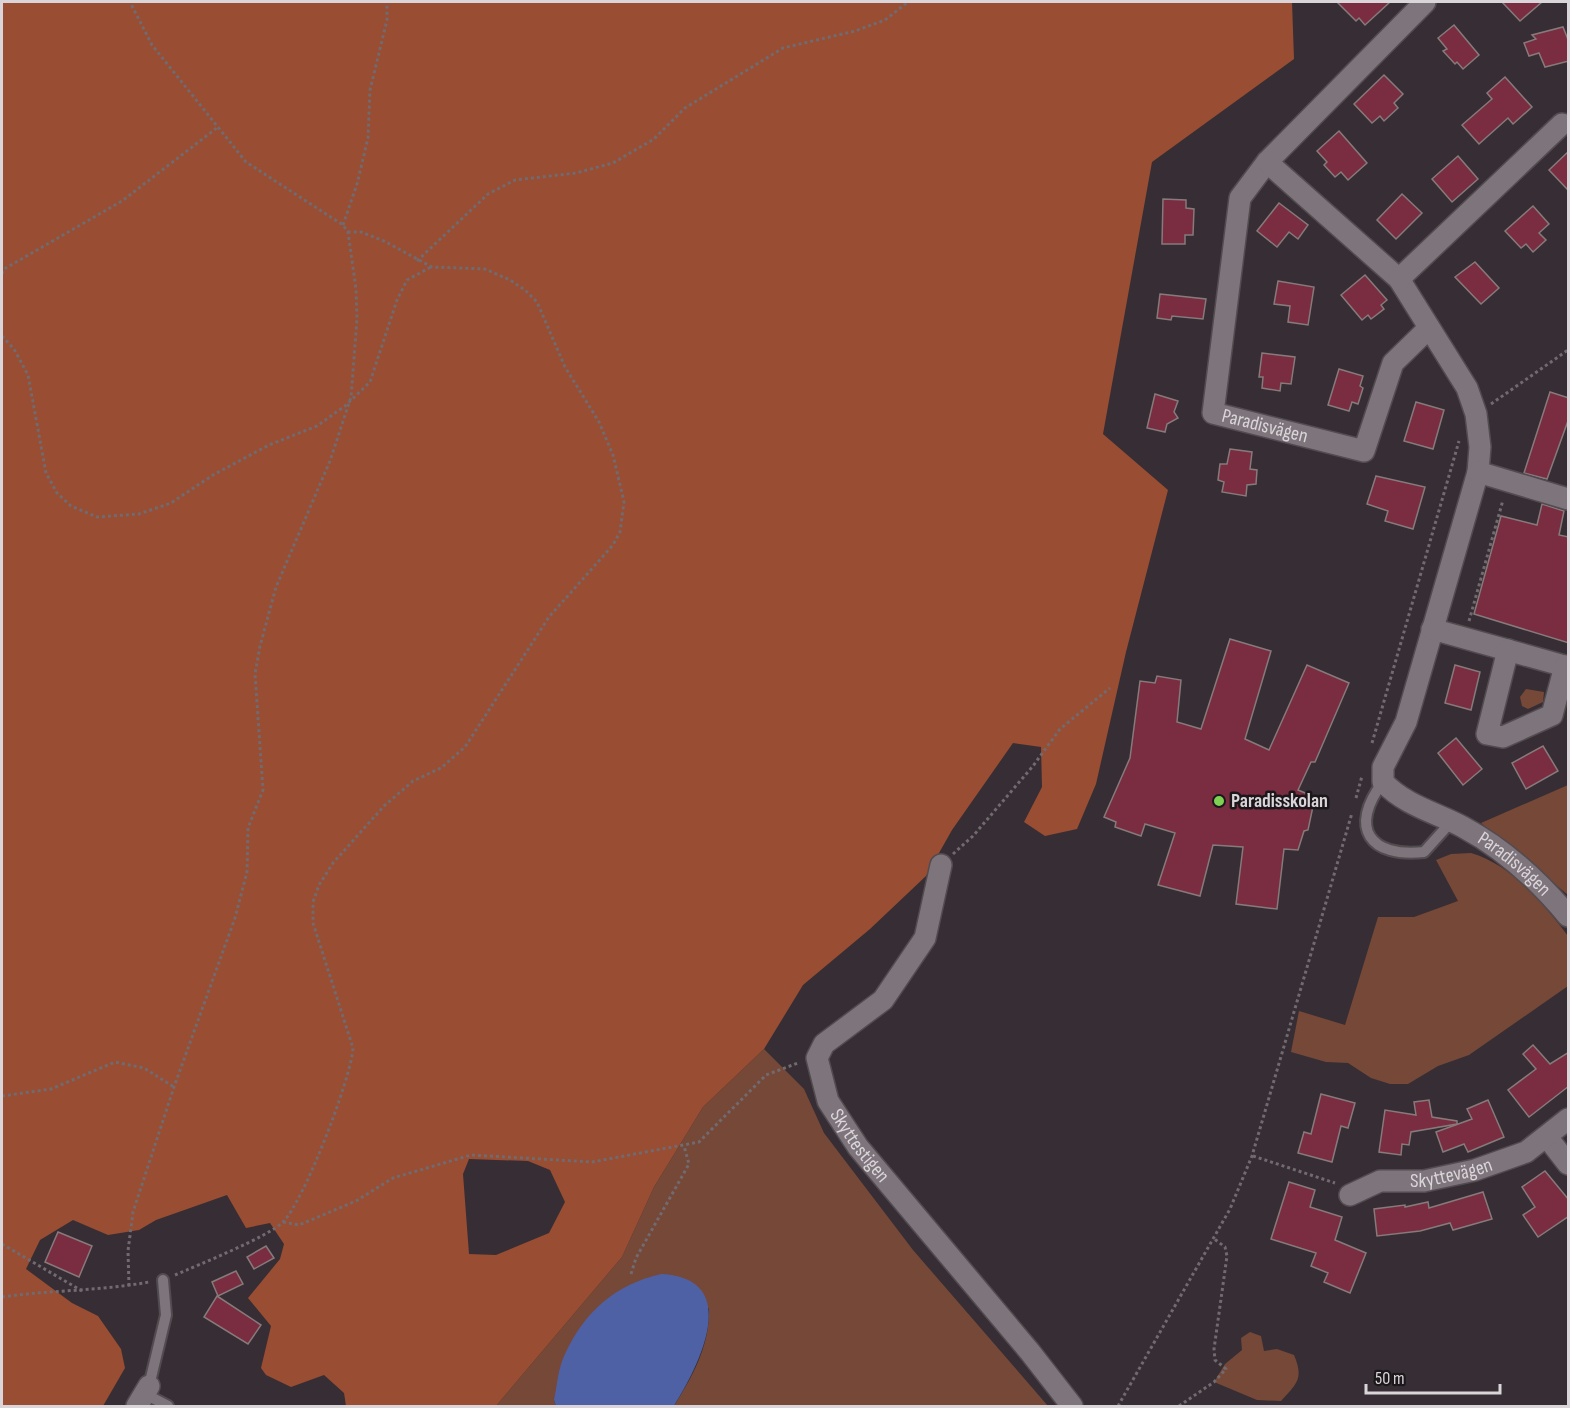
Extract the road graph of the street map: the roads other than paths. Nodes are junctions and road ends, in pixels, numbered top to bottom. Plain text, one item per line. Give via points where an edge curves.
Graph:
1 (1425, 2) edge
2 (1562, 123) dead end
3 (1267, 162) junction
4 (1399, 279) junction
5 (1428, 328) junction
6 (1478, 472) junction
7 (1569, 499) edge
8 (1432, 629) junction
9 (1508, 650) junction
10 (1567, 667) edge
11 (1383, 783) junction
12 (1451, 822) junction
13 (941, 865) road end
14 (1569, 916) edge
15 (1569, 1119) edge
16 (1547, 1137) junction
17 (1569, 1164) edge
18 (1350, 1195) road end
19 (164, 1280) road end
20 (143, 1395) edge
21 (168, 1407) edge
22 (1072, 1407) edge

1 - 3 street, Paradisvägen
2 - 4 street
3 - 4 street
3 - 5 street, Paradisvägen via 1240,198 1213,413 1364,451 1393,363
4 - 5 street
5 - 6 street via 1467,388 1476,414
6 - 7 street
6 - 8 street
8 - 9 street
8 - 11 street via 1406,722 1383,767
9 - 10 street
9 - 10 street via 1487,734 1503,738 1552,715
11 - 12 street, Paradisvägen via 1398,798
11 - 12 lane via 1372,796 1364,825 1367,836 1383,849 1404,854 1425,852
12 - 14 street, Paradisvägen via 1503,853
13 - 22 street, Skyttestigen via 925,938 883,1000 824,1044 817,1058 828,1101 858,1147
15 - 16 street, Skyttevägen
16 - 17 street
16 - 18 street, Skyttevägen via 1526,1152 1475,1170 1424,1181 1380,1181
19 - 20 lane via 166,1315
20 - 21 lane

